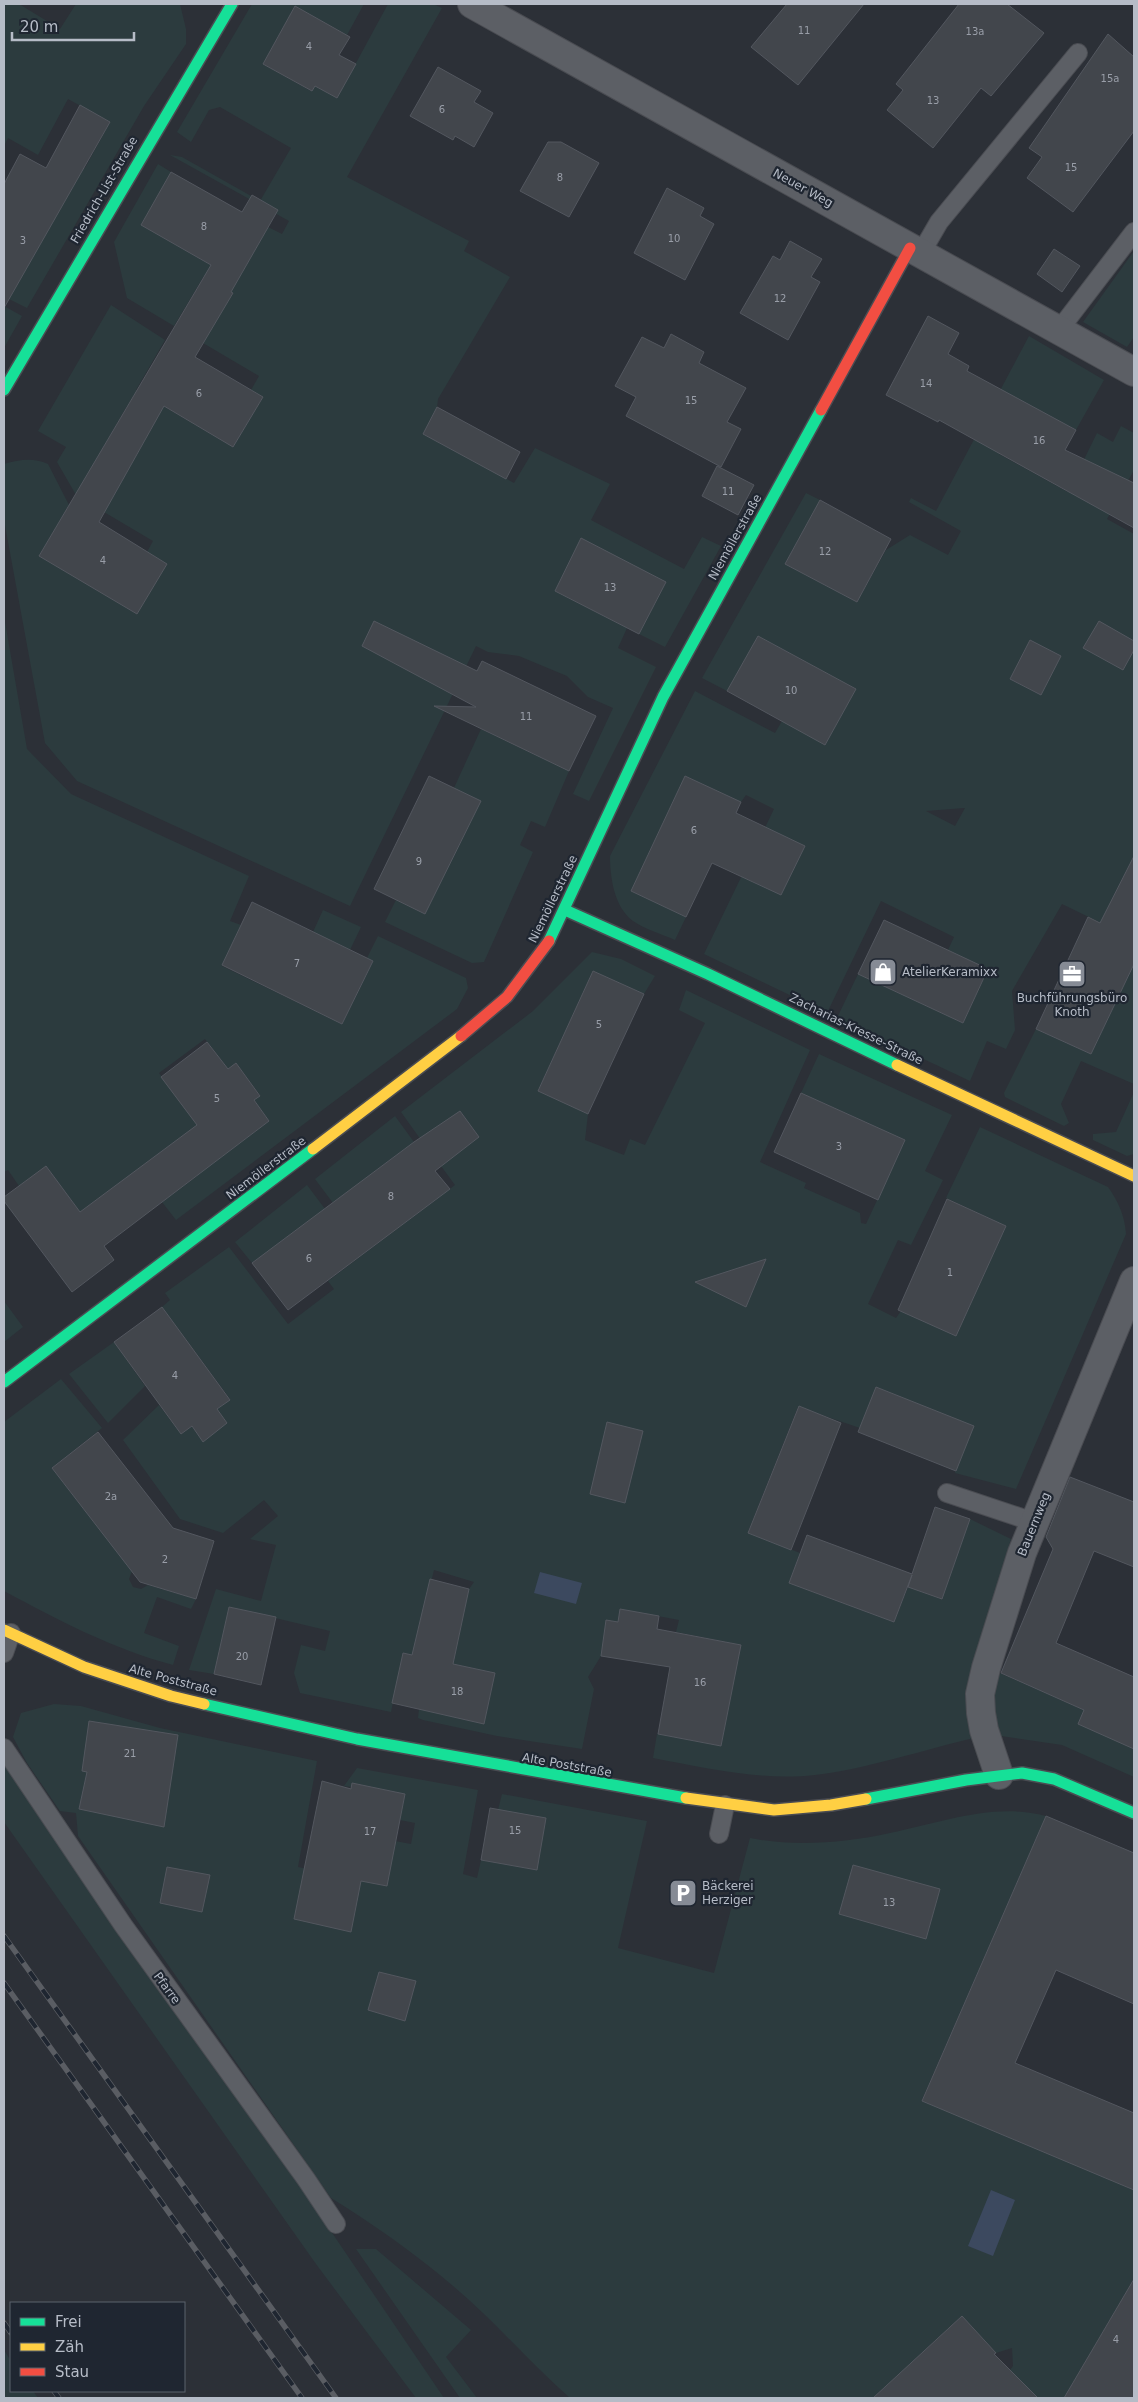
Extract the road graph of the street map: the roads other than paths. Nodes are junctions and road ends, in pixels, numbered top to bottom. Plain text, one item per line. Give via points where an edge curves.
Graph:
1 (230, 4) edge
2 (472, 4) edge
3 (1078, 53) dead end
4 (1134, 232) edge
5 (915, 251) junction
6 (1059, 330) junction
7 (1134, 372) edge
8 (4, 390) edge
9 (565, 910) junction
10 (1134, 1176) edge
11 (1134, 1281) edge
12 (4, 1382) edge
13 (947, 1492) dead end
14 (1034, 1522) junction
15 (7, 1632) edge
16 (4, 1653) edge
17 (4, 1748) edge
18 (999, 1775) junction
19 (725, 1805) junction
20 (1134, 1813) edge
21 (719, 1834) dead end
22 (336, 2224) dead end

1 - 8 street, Friedrich-List-Straße
2 - 5 street, Neuer Weg
3 - 5 lane
4 - 6 lane
5 - 6 street, Neuer Weg
5 - 9 street, Niemöllerstraße via 662,697
6 - 7 street, Neuer Weg
9 - 10 street, Zacharias-Kresse-Straße via 684,962
9 - 12 street, Niemöllerstraße via 544,950 525,975 471,1029
11 - 14 street, Bauernweg
13 - 14 lane
14 - 18 street, Bauernweg via 980,1694 984,1730
15 - 16 lane
15 - 19 street, Alte Poststraße via 84,1667 181,1698 357,1739 548,1776
17 - 22 lane, Pfarre via 123,1925
18 - 19 street, Alte Poststraße via 831,1805 774,1810
18 - 20 street, Alte Poststraße via 1022,1773 1054,1779
19 - 21 lane

